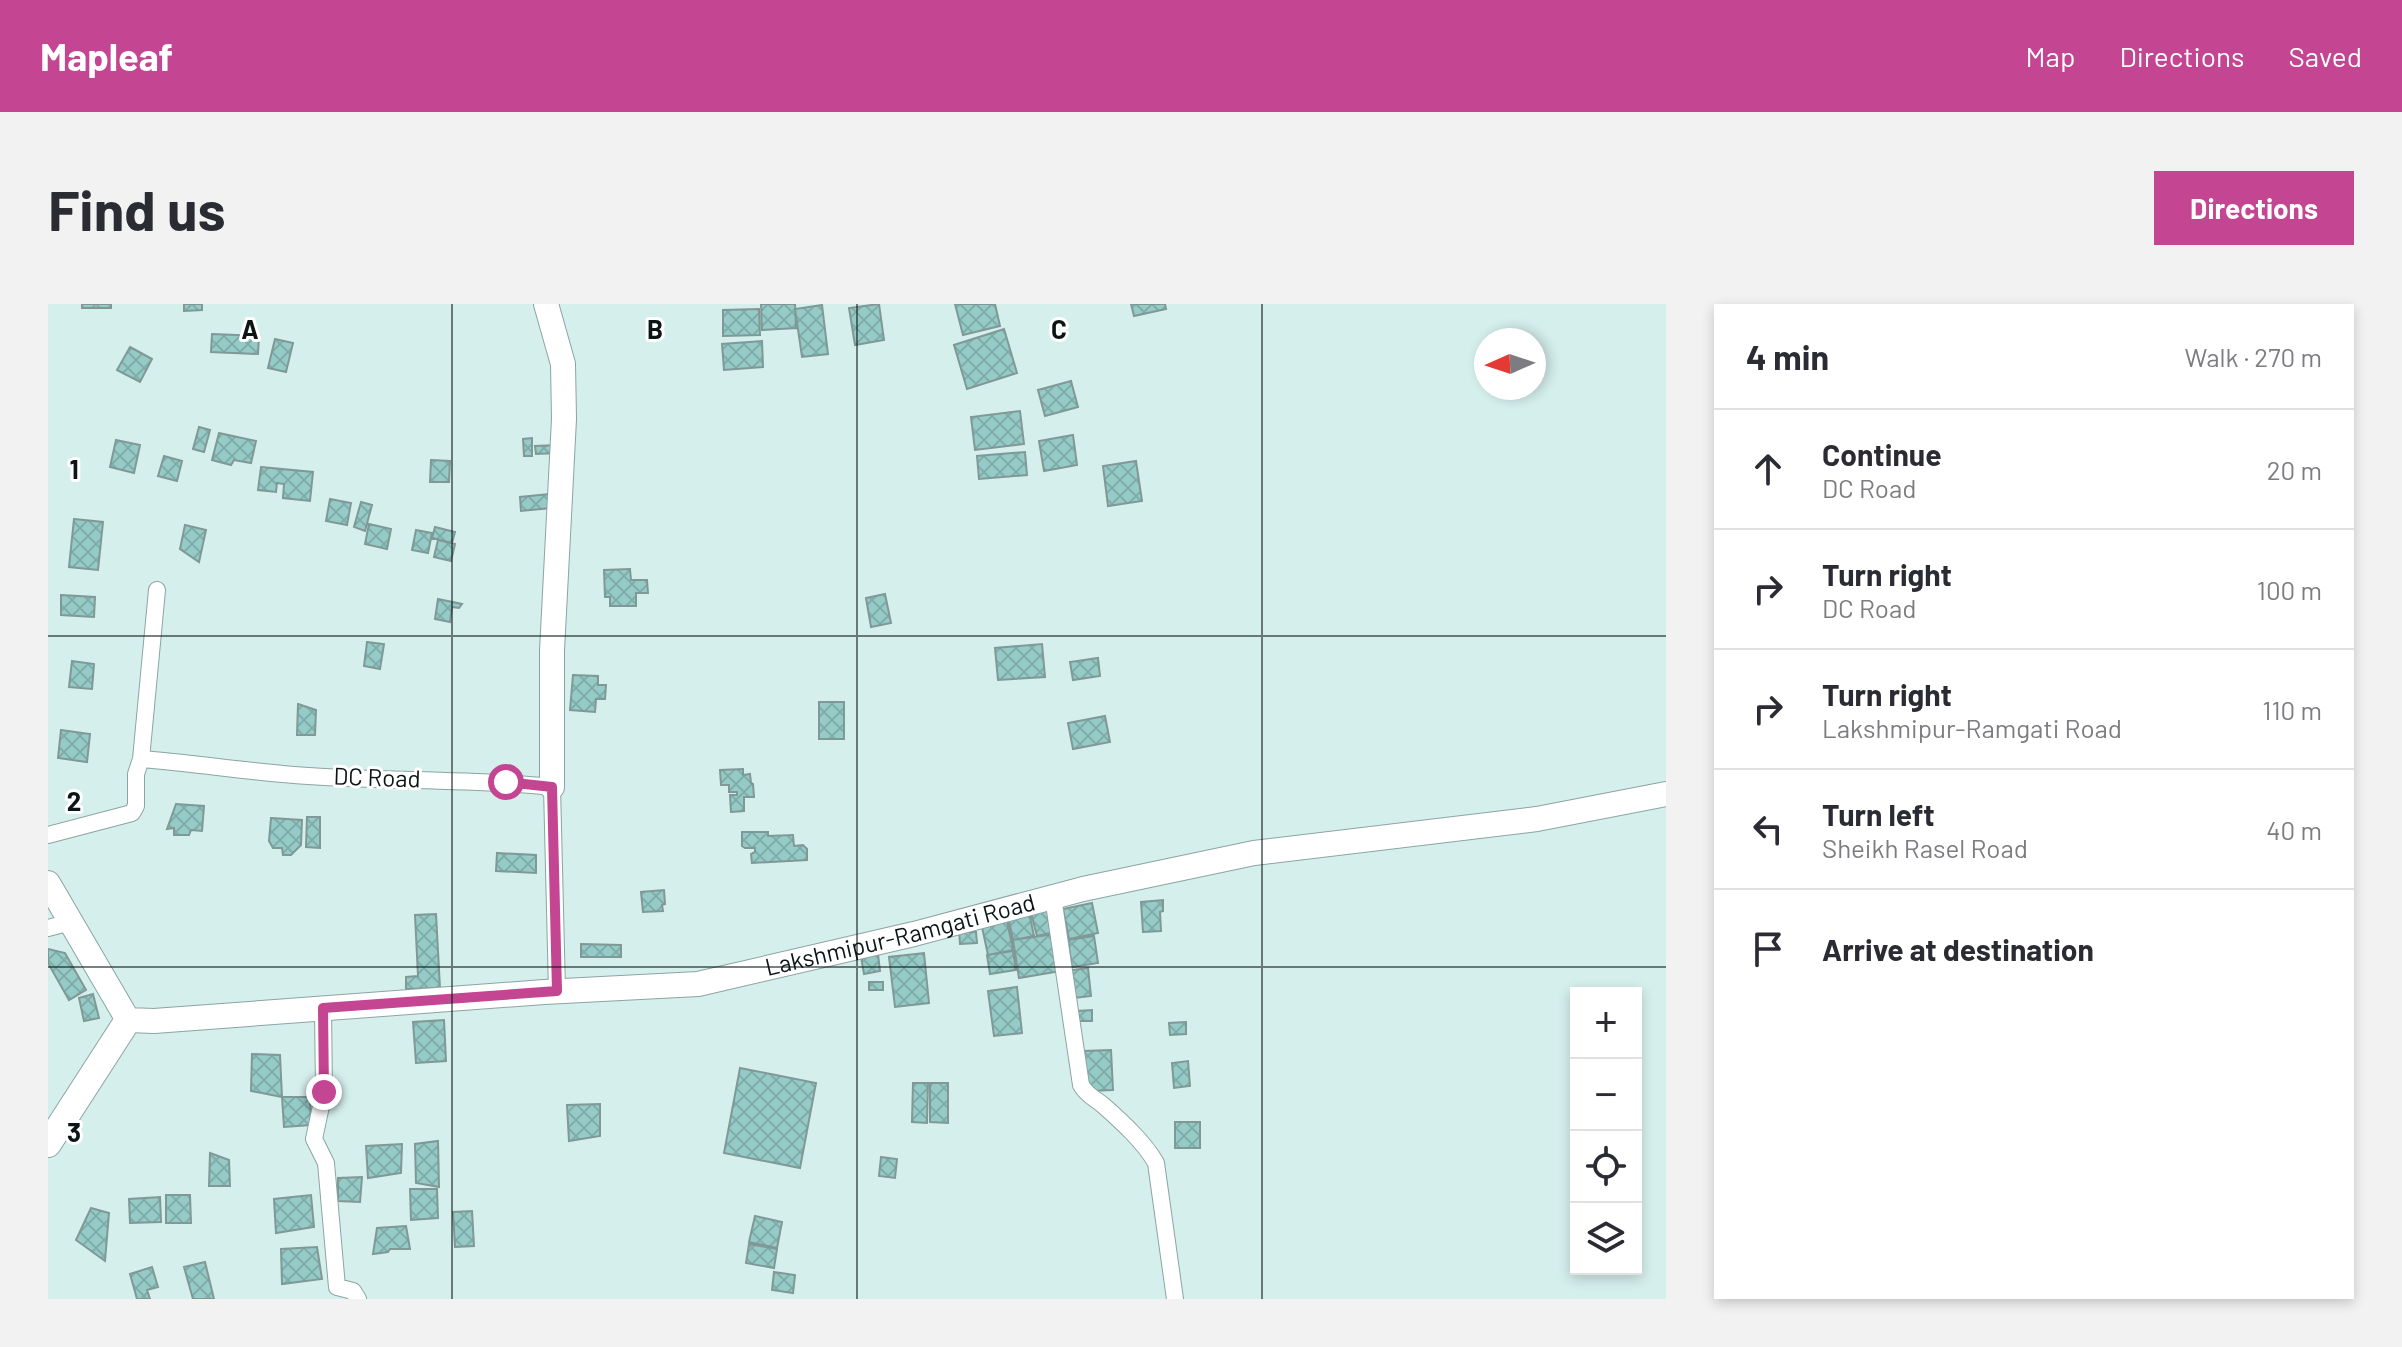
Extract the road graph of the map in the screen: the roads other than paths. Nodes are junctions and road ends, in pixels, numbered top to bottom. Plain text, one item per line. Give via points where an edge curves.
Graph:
1 (546, 304) edge
2 (157, 590) dead end
3 (141, 759) junction
4 (552, 787) junction
5 (1666, 794) edge
6 (48, 835) edge
7 (48, 883) edge
8 (1053, 897) junction
9 (60, 925) edge
10 (557, 991) junction
11 (323, 1008) junction
12 (128, 1020) junction
13 (48, 1144) edge
14 (358, 1299) edge
15 (1175, 1299) edge

1 - 4 main road via 563,364 564,405 552,651
2 - 3 street
3 - 4 street, DC Road via 294,775
3 - 6 street via 132,813
4 - 10 street
5 - 8 main road, Lakshmipur-Ramgati Road via 1537,819 1254,853
7 - 9 main road
8 - 10 main road, Lakshmipur-Ramgati Road via 698,984
8 - 15 street via 1081,1085 1156,1163
9 - 12 main road
10 - 11 main road, Lakshmipur-Ramgati Road
11 - 12 main road, Lakshmipur-Ramgati Road
11 - 14 street via 324,1092 314,1139 326,1163 337,1287 353,1291
12 - 13 main road

